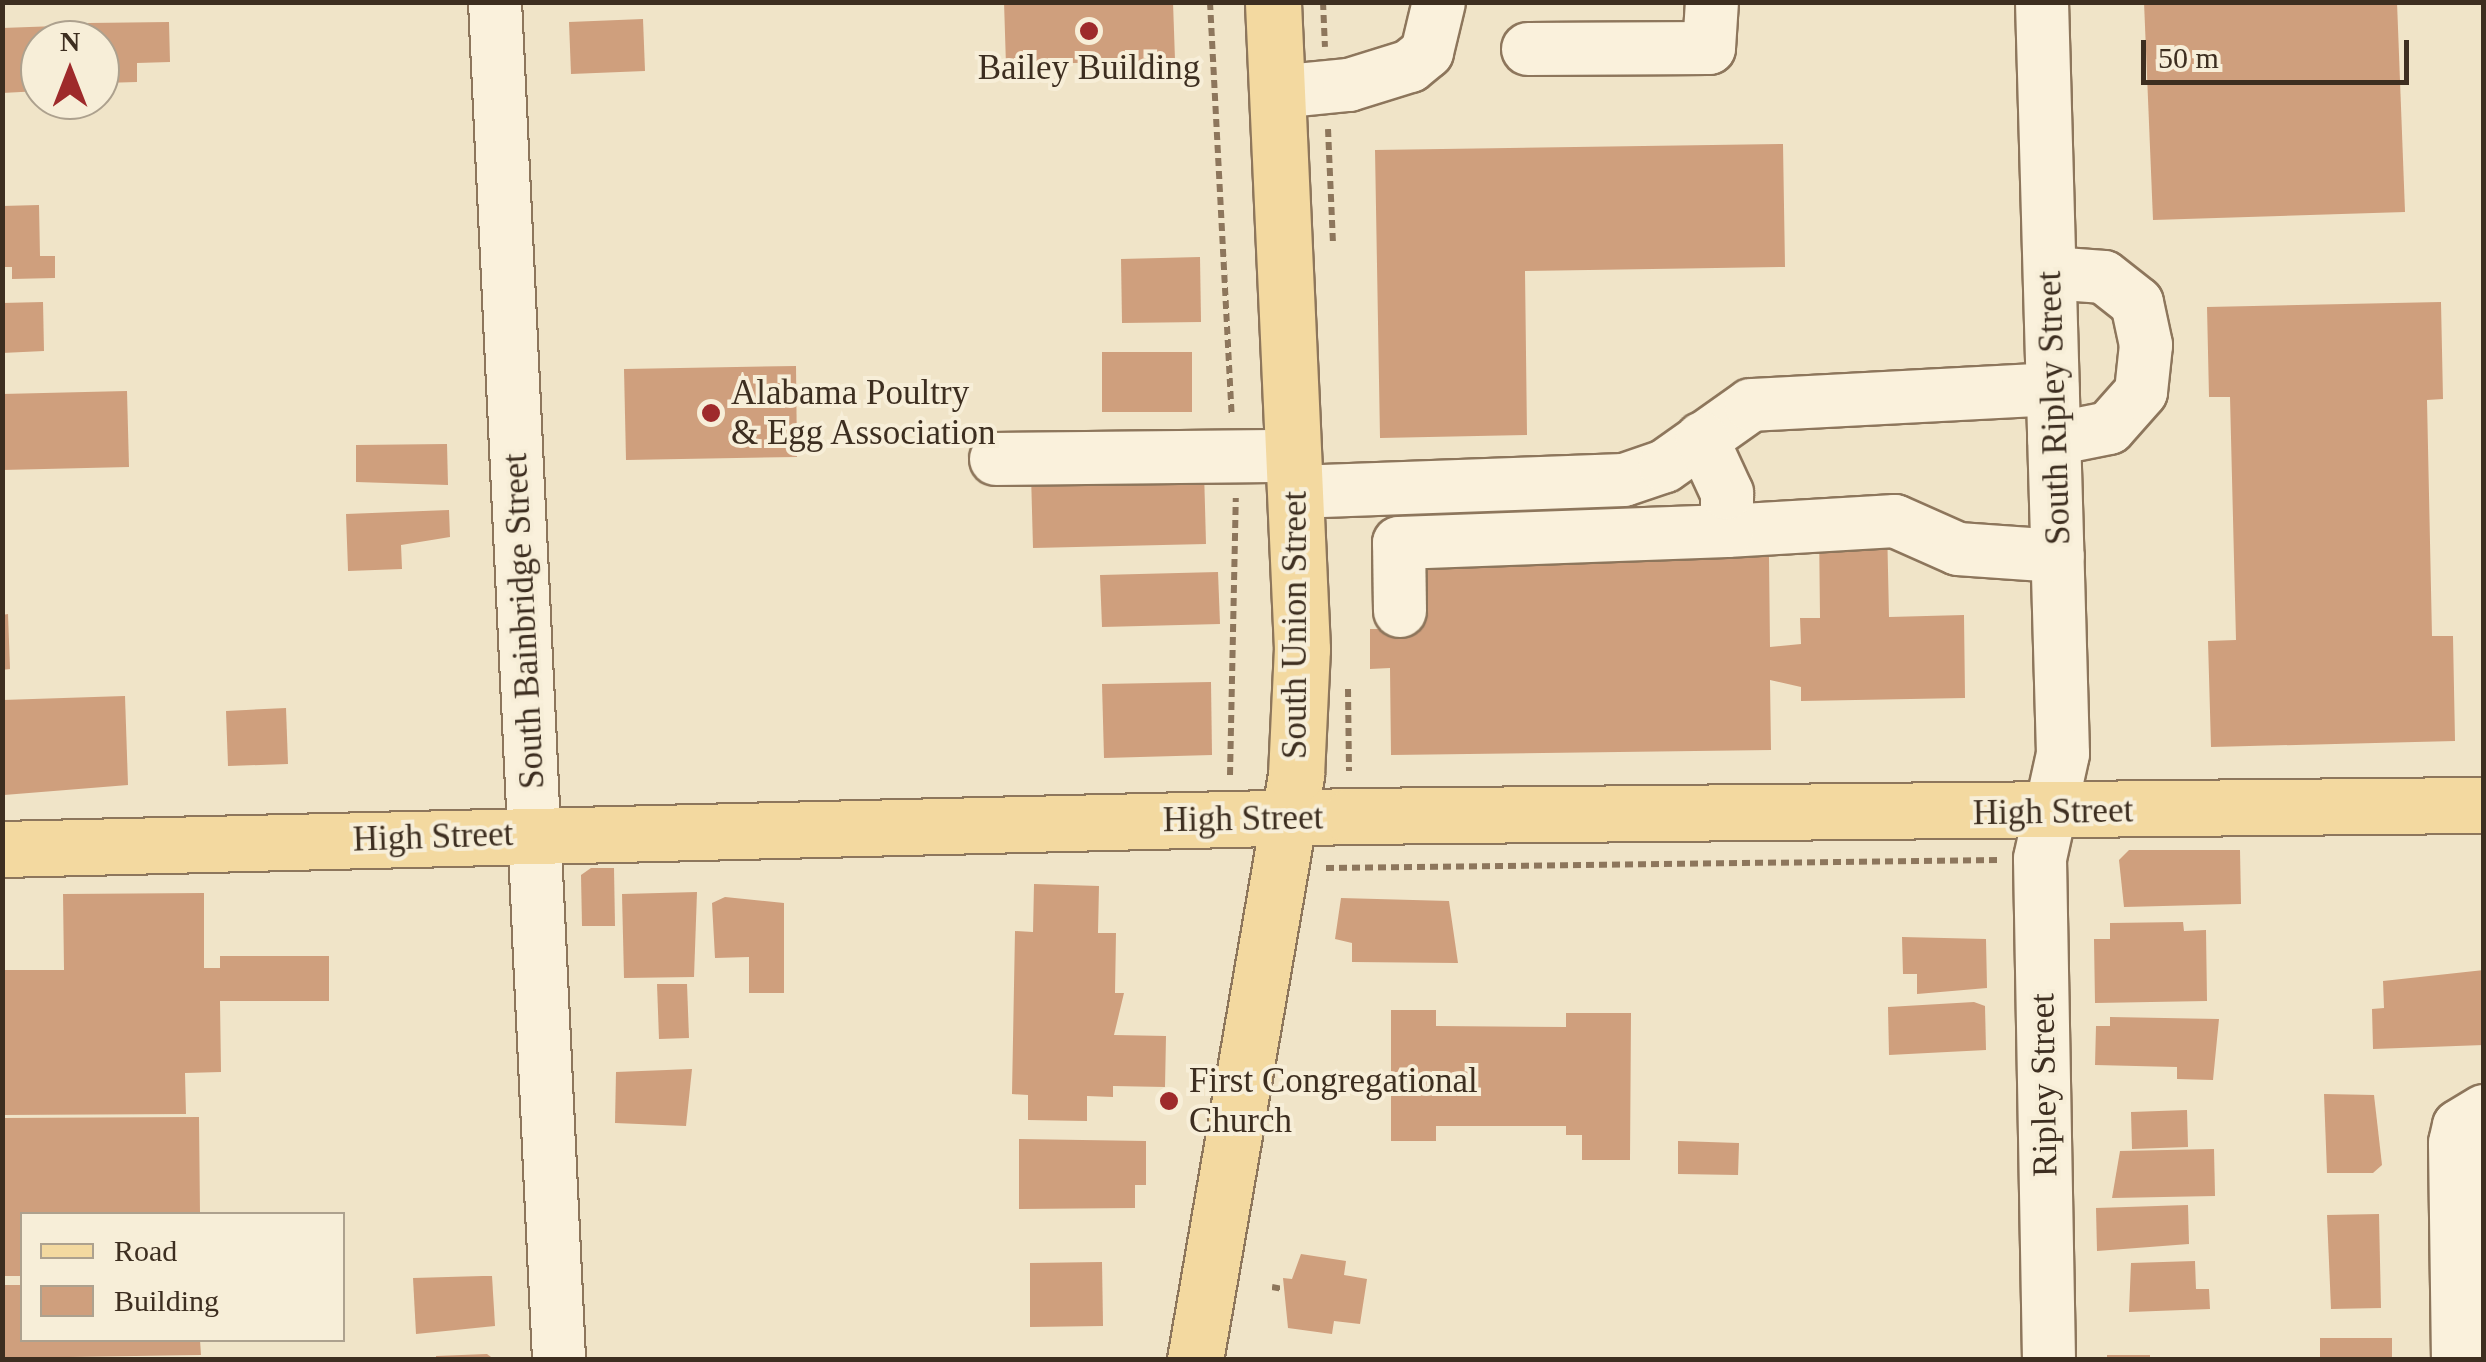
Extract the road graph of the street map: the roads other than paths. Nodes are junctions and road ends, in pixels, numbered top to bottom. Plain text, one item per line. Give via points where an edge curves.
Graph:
1 (495, 2) edge
2 (1273, 2) edge
3 (1438, 2) edge
4 (1712, 2) edge
5 (2042, 2) edge
6 (1528, 49) dead end
7 (1277, 92) junction
8 (2050, 273) junction
9 (2054, 414) junction
10 (1702, 439) junction
11 (996, 460) dead end
12 (1294, 474) junction
13 (1727, 531) junction
14 (2058, 556) junction
15 (1400, 611) dead end
16 (2484, 805) edge
17 (2050, 812) junction
18 (1287, 818) junction
19 (534, 834) junction
20 (2, 849) edge
21 (2472, 1118) edge
22 (560, 1360) edge
23 (1195, 1360) edge
24 (2049, 1360) edge
25 (2458, 1360) edge

1 - 19 street, South Bainbridge Street
2 - 7 main road, South Union Street
3 - 7 street via 1427,52 1410,66
4 - 6 street via 1709,48
5 - 8 street, South Ripley Street
7 - 12 main road, South Union Street
8 - 9 street, South Ripley Street
8 - 9 street via 2104,278 2137,304 2146,345 2142,392 2110,428
9 - 10 street via 1810,396 1751,405
9 - 14 street, South Ripley Street
10 - 12 street via 1624,480
10 - 13 street via 1727,493
11 - 12 street
12 - 18 main road, South Union Street via 1302,648
13 - 14 street via 1895,521 1958,549
13 - 15 street via 1399,543
14 - 17 street, South Ripley Street via 2063,754
16 - 17 main road, High Street
17 - 18 main road, High Street
17 - 24 street, Ripley Street via 2040,859
18 - 19 main road, High Street
18 - 23 main road, South Union Street
19 - 20 main road, High Street
19 - 22 street, South Bainbridge Street
21 - 25 street

